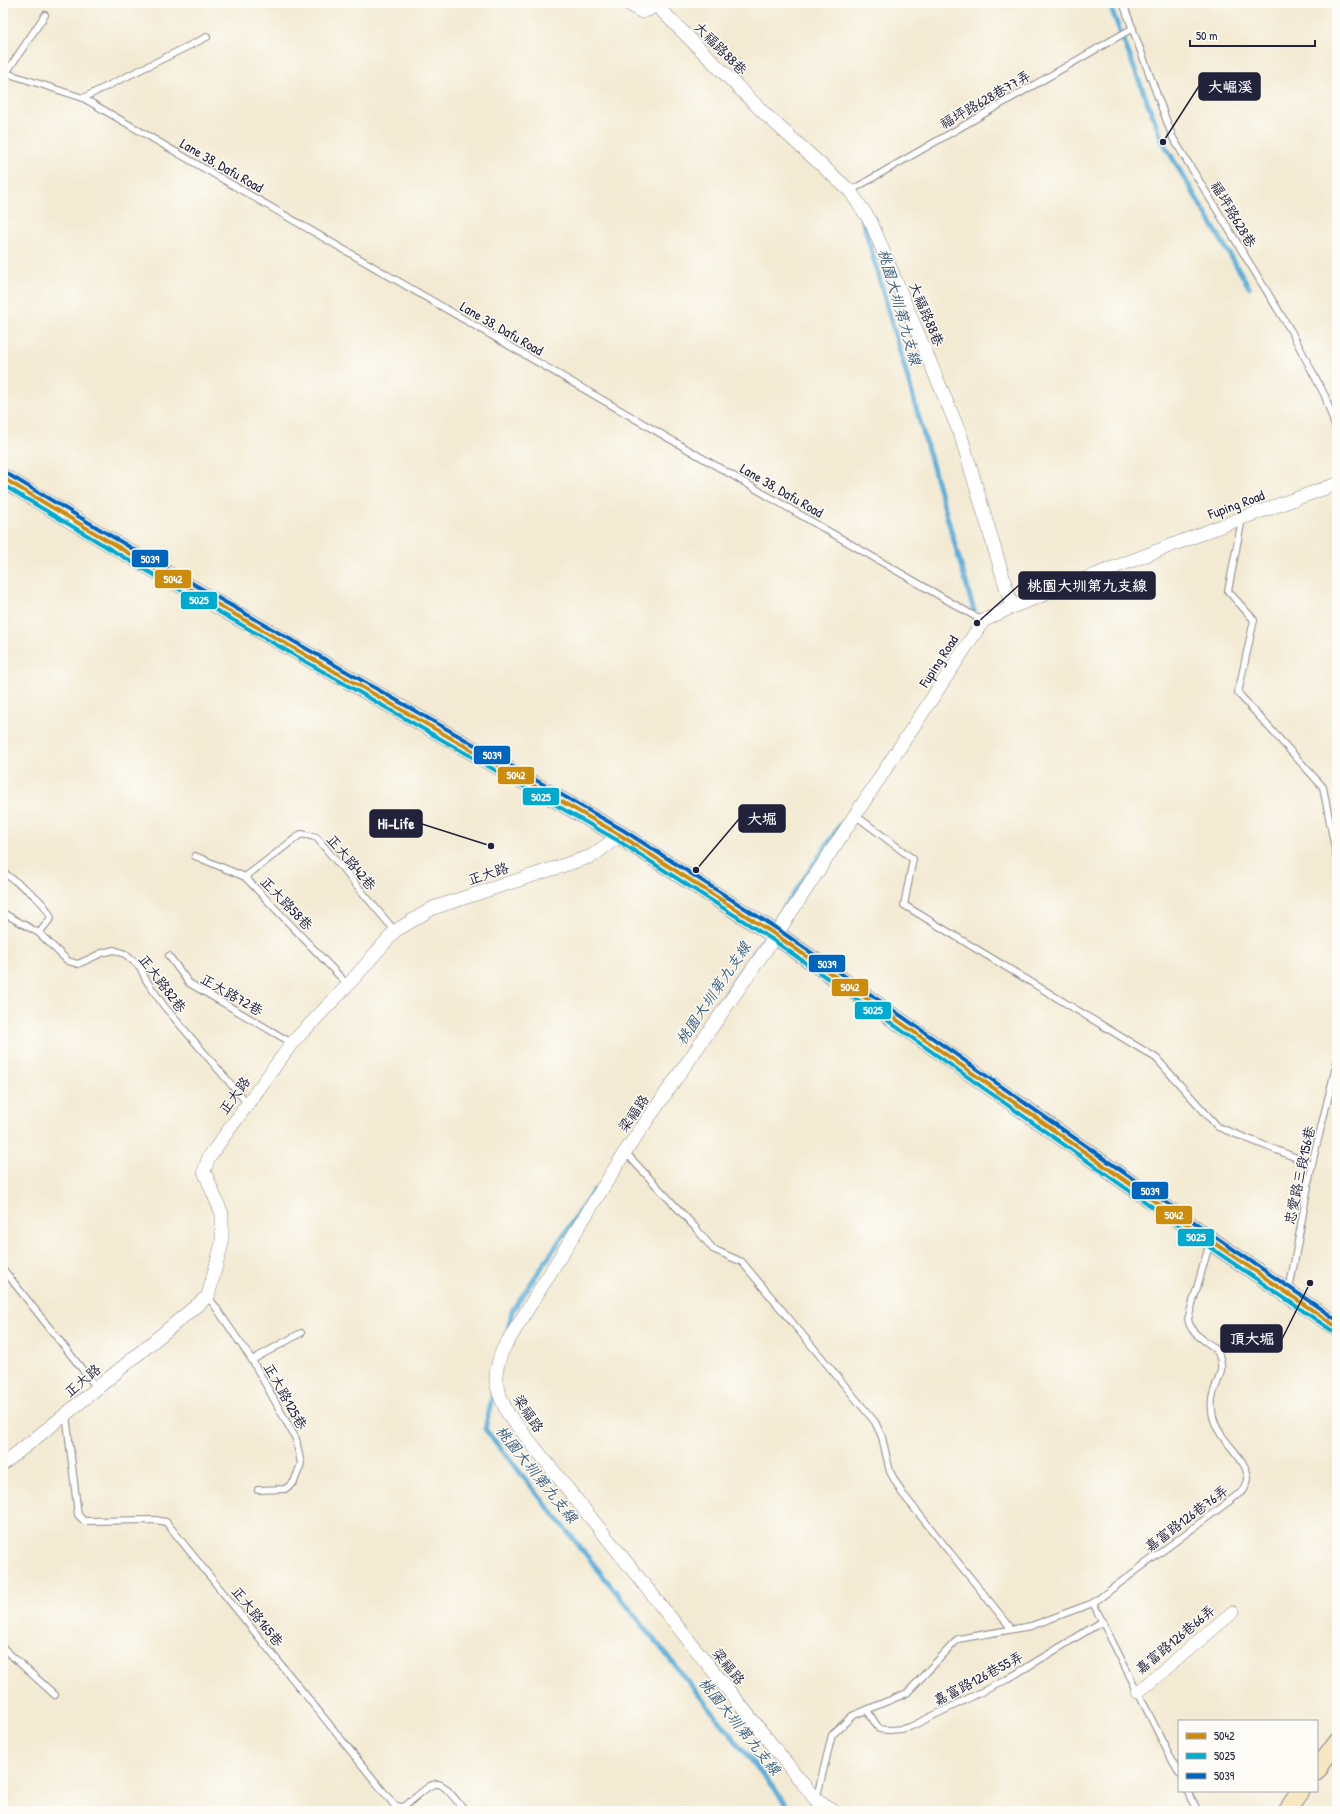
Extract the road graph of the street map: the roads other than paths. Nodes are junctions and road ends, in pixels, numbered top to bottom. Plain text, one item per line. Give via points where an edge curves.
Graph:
1 (627, 3) edge
2 (654, 3) edge
3 (1123, 3) edge
4 (45, 16) dead end
5 (1133, 28) junction
6 (207, 37) dead end
7 (5, 71) edge
8 (83, 98) junction
9 (850, 191) junction
10 (1337, 432) edge
11 (3, 478) edge
12 (1337, 484) edge
13 (1242, 518) junction
14 (1012, 607) junction
15 (983, 621) junction
16 (855, 815) junction
17 (620, 835) junction
18 (195, 856) dead end
19 (1337, 859) edge
20 (3, 872) edge
21 (245, 877) junction
22 (3, 913) edge
23 (395, 931) junction
24 (772, 932) junction
25 (39, 933) junction
26 (169, 956) dead end
27 (348, 985) junction
28 (292, 1043) junction
29 (1337, 1062) edge
30 (248, 1104) junction
31 (625, 1152) junction
32 (1312, 1164) junction
33 (1211, 1241) junction
34 (3, 1269) edge
35 (1288, 1294) junction
36 (208, 1296) junction
37 (1337, 1327) edge
38 (301, 1334) dead end
39 (252, 1360) junction
40 (97, 1388) junction
41 (66, 1414) junction
42 (3, 1464) edge
43 (258, 1490) dead end
44 (1093, 1603) junction
45 (1233, 1612) dead end
46 (1103, 1621) junction
47 (1011, 1628) junction
48 (3, 1648) edge
49 (1138, 1692) junction
50 (55, 1695) dead end
51 (867, 1710) junction
52 (1337, 1742) edge
53 (1318, 1768) edge
54 (1178, 1772) edge
55 (1188, 1792) edge
56 (1300, 1792) edge
57 (816, 1800) junction
58 (465, 1811) edge
59 (834, 1811) edge
60 (1198, 1811) edge
61 (1287, 1811) edge

1 - 2 street, 大福路88巷 via 642,12 650,9
2 - 9 street, 大福路88巷 via 765,114
3 - 5 lane, 福坪路628巷
4 - 7 lane
5 - 9 lane, 福坪路628巷77弄
5 - 10 lane, 福坪路628巷 via 1173,138 1291,331 1325,396
6 - 8 lane
7 - 8 lane, Lane 38, Dafu Road
8 - 15 lane, Lane 38, Dafu Road
9 - 14 street, 大福路88巷 via 871,222 960,436
11 - 17 main road via 140,560
12 - 13 street, Fuping Road
13 - 14 street, Fuping Road
13 - 19 lane via 1228,591 1254,620 1238,693 1323,787
14 - 15 street, Fuping Road
15 - 16 street, Fuping Road
16 - 24 street, Fuping Road
16 - 32 lane via 913,859 904,905 1156,1058 1218,1127
17 - 23 street, 正大路 via 592,856 433,908
17 - 24 main road
18 - 21 lane, 正大路58巷
20 - 25 lane via 48,910 51,918
21 - 23 lane, 正大路42巷 via 301,834 316,838
21 - 27 lane, 正大路58巷
22 - 25 lane, 正大路82巷
23 - 27 street, 正大路
24 - 31 street, 梁福路
24 - 33 main road
25 - 30 lane, 正大路82巷 via 68,961 78,964 114,950 125,954 140,967 164,1006
26 - 28 lane, 正大路72巷 via 189,983
27 - 28 street, 正大路
28 - 30 street, 正大路
29 - 32 lane, 忠愛路三段156巷
30 - 36 street, 正大路 via 209,1157 204,1171 222,1214 222,1243
31 - 47 lane via 713,1249 742,1262 875,1422 882,1437 890,1472 902,1493
31 - 57 street, 梁福路 via 503,1349 495,1368 496,1389 508,1414
32 - 35 lane, 忠愛路三段156巷
33 - 35 main road
33 - 44 lane, 嘉富路126巷76弄 via 1188,1319 1194,1334 1220,1356 1222,1368 1212,1400 1216,1428 1243,1464 1248,1479 1244,1490
34 - 40 lane
35 - 37 main road
36 - 39 lane, 正大路125巷
36 - 40 street, 正大路
38 - 39 lane
39 - 43 lane, 正大路125巷 via 296,1439 301,1464 294,1482 285,1489
40 - 41 street, 正大路
41 - 42 street, 正大路
41 - 58 lane, 正大路165巷 via 78,1515 84,1522 166,1522 395,1806 404,1806 432,1784 440,1784
44 - 46 lane
44 - 47 lane, 嘉富路126巷76弄 via 1031,1626
45 - 49 street, 嘉富路126巷66弄
46 - 49 lane
46 - 51 lane, 嘉富路126巷55弄 via 1006,1680 910,1727 879,1729
47 - 51 lane, 嘉富路126巷76弄 via 958,1639 907,1693
48 - 50 lane
49 - 54 lane
51 - 57 lane, 嘉富路126巷76弄 via 852,1716 832,1735
52 - 53 main road
55 - 60 lane
56 - 61 main road
57 - 59 street, 梁福路

